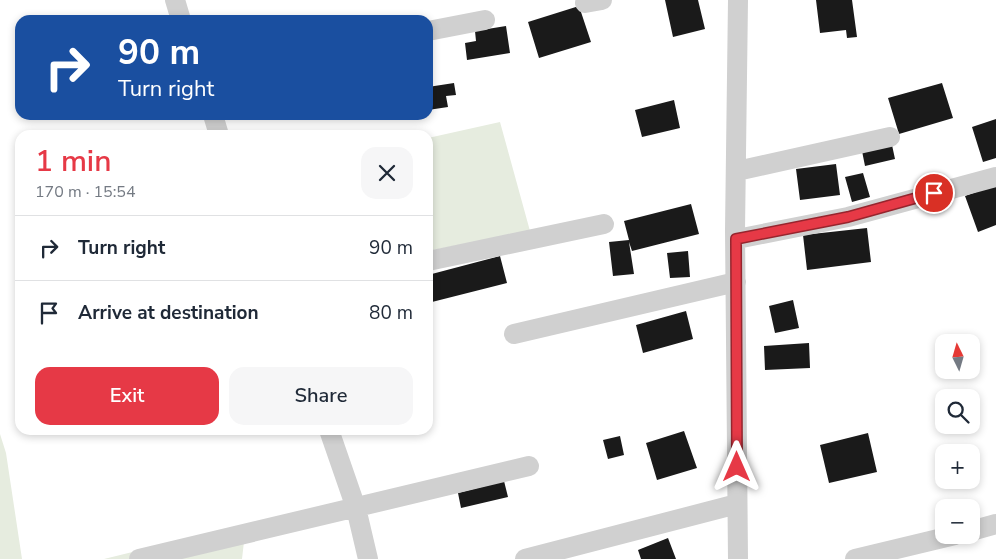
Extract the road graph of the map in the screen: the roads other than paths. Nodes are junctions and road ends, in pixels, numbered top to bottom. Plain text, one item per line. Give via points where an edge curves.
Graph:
1 (175, 0) edge
2 (738, 0) edge
3 (180, 15) edge
4 (485, 20) dead end
5 (433, 30) edge
6 (890, 137) dead end
7 (737, 171) junction
8 (996, 177) edge
9 (941, 182) dead end
10 (604, 224) dead end
11 (736, 235) junction
12 (433, 260) edge
13 (736, 282) junction
14 (514, 334) dead end
15 (331, 435) edge
16 (529, 466) dead end
17 (737, 504) junction
18 (356, 508) junction
19 (996, 524) edge
20 (980, 528) edge
21 (935, 540) edge
22 (139, 559) edge
23 (368, 559) edge
24 (525, 559) edge
25 (738, 559) edge
26 (855, 559) edge

1 - 3 street
2 - 7 street
4 - 5 street
6 - 7 street
7 - 11 street
8 - 11 street via 848,217
9 - 11 street
10 - 12 street
11 - 13 street
13 - 14 street
13 - 17 street
15 - 18 street
16 - 18 street
17 - 24 street
17 - 25 street
18 - 22 street
18 - 23 street
19 - 20 street
21 - 26 street

